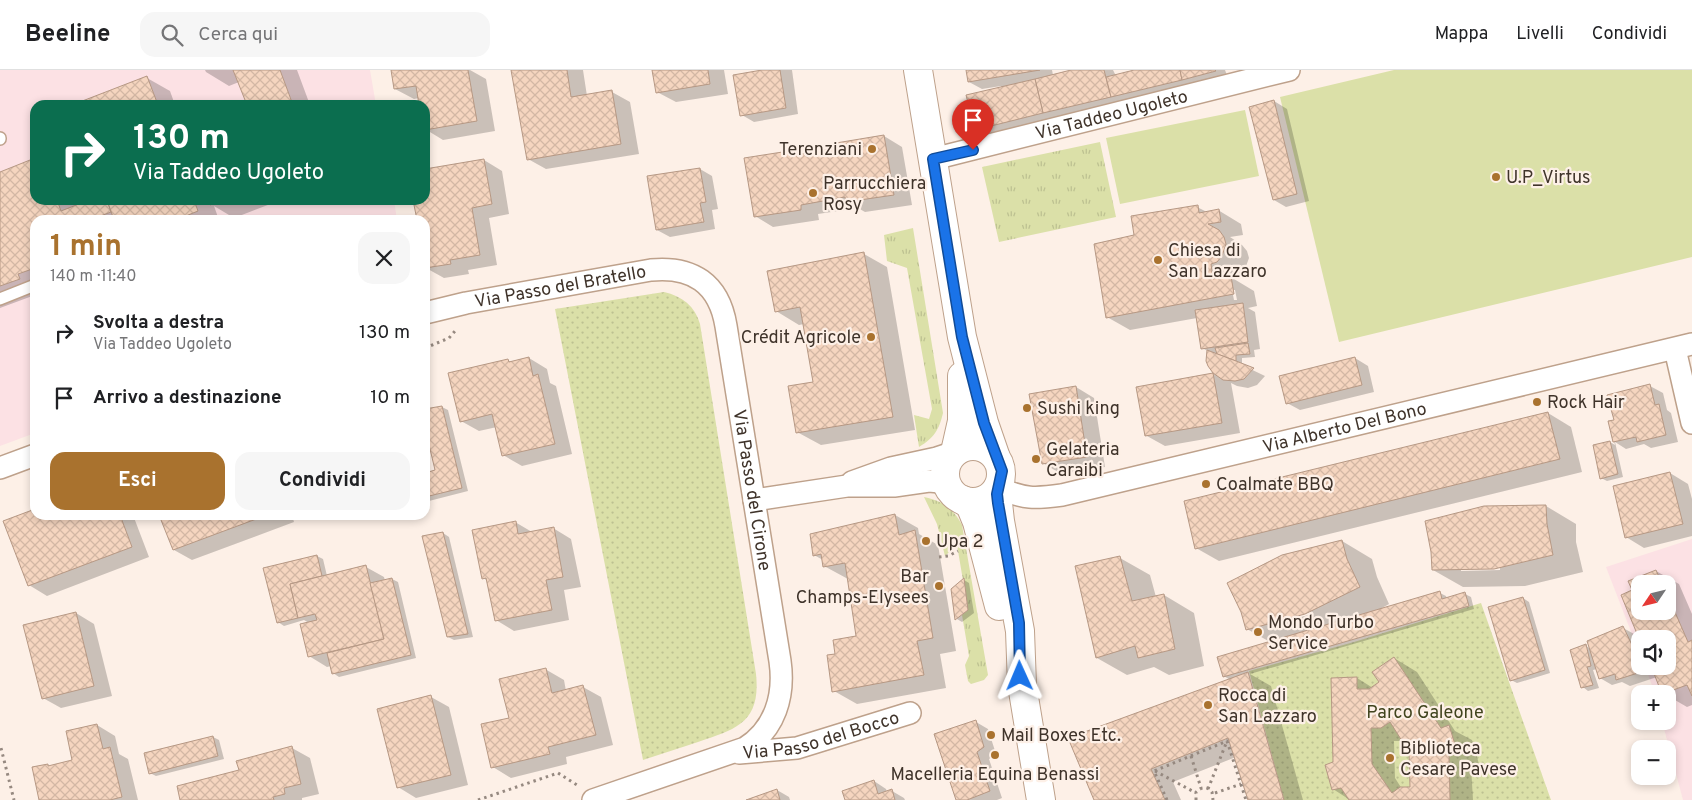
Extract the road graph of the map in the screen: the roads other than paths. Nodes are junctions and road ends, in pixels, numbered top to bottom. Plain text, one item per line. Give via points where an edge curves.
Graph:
1 (918, 70) edge
2 (1288, 70) edge
3 (933, 159) junction
4 (695, 276) joint
5 (30, 287) edge
6 (0, 299) edge
7 (430, 312) edge
8 (962, 337) junction
9 (1683, 346) edge
10 (1692, 423) edge
11 (955, 452) junction
12 (995, 455) junction
13 (30, 457) edge
14 (0, 468) edge
15 (828, 488) junction
16 (998, 488) junction
17 (956, 493) junction
18 (754, 500) junction
19 (1022, 685) junction
20 (910, 712) dead end
21 (774, 716) joint
22 (731, 754) junction
23 (586, 793) edge
24 (1041, 800) edge

1 - 3 main road
2 - 3 street, Via Taddeo Ugoleto
3 - 8 main road
4 - 7 street, Via Passo del Bratello via 678,270 651,270
4 - 18 street, Via Passo del Cirone via 712,290 724,316
5 - 6 lane
8 - 11 main road via 962,421
8 - 12 main road
9 - 10 street
9 - 16 street, Via Alberto Del Bono via 1062,496 1019,497
11 - 12 main road via 971,445 980,446
11 - 15 street
11 - 17 main road via 945,475
12 - 16 main road via 1002,471
13 - 14 street
15 - 17 street via 894,486 929,481 940,482
15 - 18 street
16 - 17 main road via 979,502
16 - 19 main road via 1000,521 1020,631
17 - 19 main road via 970,505 978,522 1003,626
18 - 21 street, Via Passo del Cirone via 781,668 780,696
19 - 24 main road
20 - 22 street, Via Passo del Bocco via 797,748
21 - 22 street, Via Passo del Bocco via 756,740
22 - 23 street, Via Passo del Bocco

